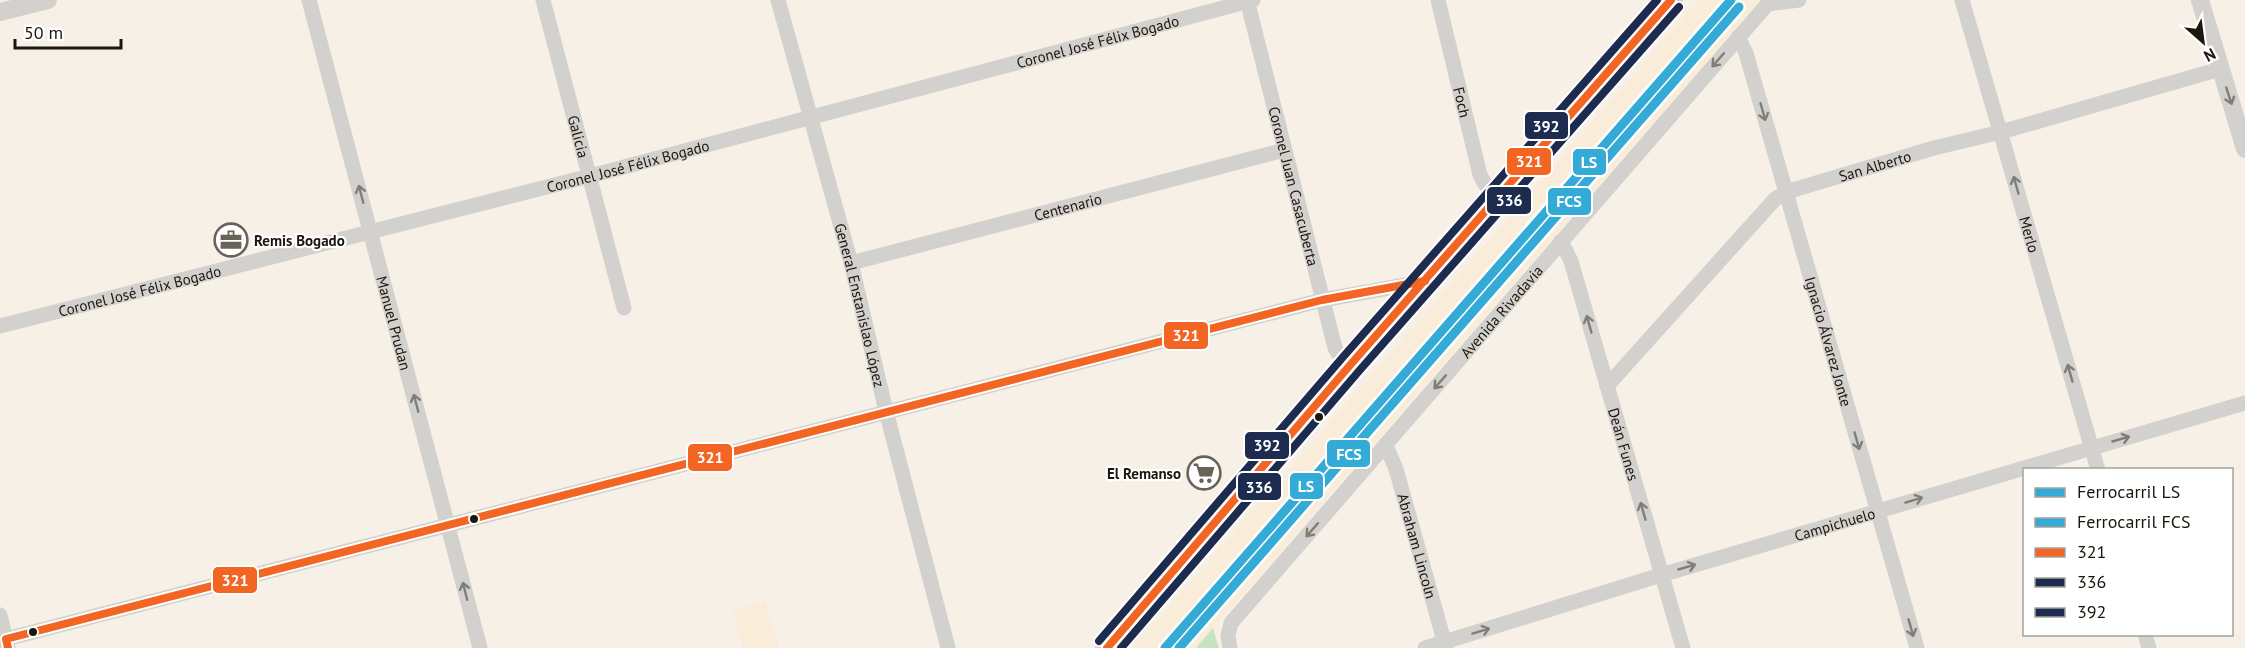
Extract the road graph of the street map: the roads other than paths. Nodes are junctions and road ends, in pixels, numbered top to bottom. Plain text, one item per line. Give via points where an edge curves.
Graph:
1 (48, 0) edge
2 (309, 0) edge
3 (543, 0) edge
4 (778, 0) edge
5 (1249, 0) edge
6 (1438, 0) edge
7 (1671, 0) edge
8 (1798, 0) edge
9 (1962, 0) edge
10 (2200, 0) edge
11 (1769, 2) edge
12 (0, 12) edge
13 (1738, 37) junction
14 (2220, 69) junction
15 (809, 118) junction
16 (2242, 124) edge
17 (2001, 132) junction
18 (2245, 149) edge
19 (1284, 150) junction
20 (590, 176) junction
21 (1786, 192) junction
22 (1499, 197) junction
23 (371, 231) junction
24 (1561, 241) junction
25 (851, 263) junction
26 (1425, 281) junction
27 (1322, 300) junction
28 (624, 308) dead end
29 (0, 326) edge
30 (1351, 364) junction
31 (1607, 386) junction
32 (2245, 403) edge
33 (886, 411) junction
34 (1386, 446) junction
35 (2092, 448) junction
36 (2025, 468) edge
37 (2097, 468) edge
38 (2023, 469) edge
39 (1877, 512) junction
40 (448, 525) junction
41 (1661, 575) junction
42 (0, 615) edge
43 (7, 644) edge
44 (1446, 645) edge
45 (480, 648) edge
46 (948, 648) edge
47 (1107, 648) edge
48 (1230, 648) edge
49 (1425, 648) edge
50 (1683, 648) edge
51 (1917, 648) edge

1 - 12 street
23 -> 2 street, Manuel Prudan
3 - 20 street, Galicia
4 - 15 street, General Enstanislao López
5 - 15 street, Coronel José Félix Bogado
5 - 19 street, Coronel Juan Casacuberta
6 - 22 street, Foch via 1480,175
7 - 22 main road
8 - 11 street
9 - 17 street, Merlo
10 - 14 street
11 - 13 street, Avenida Rivadavia
13 -> 21 street, Ignacio Álvarez Jonte
13 -> 24 street, Avenida Rivadavia
14 -> 16 street
14 - 17 street, San Alberto
15 - 20 street, Coronel José Félix Bogado
15 - 25 street, General Enstanislao López
16 - 18 street
17 - 21 street, San Alberto
35 -> 17 street, Merlo
19 - 25 street, Centenario
19 - 27 street, Coronel Juan Casacuberta
20 - 23 street, Coronel José Félix Bogado
20 - 28 street, Galicia
21 - 31 street, San Alberto via 1774,199
21 -> 39 street, Ignacio Álvarez Jonte
22 - 26 main road
23 - 29 street, Coronel José Félix Bogado
40 -> 23 street, Manuel Prudan
31 -> 24 street, Deán Funes via 1571,261
24 -> 34 street, Avenida Rivadavia
25 - 33 street, General Enstanislao López
26 - 27 street
26 - 30 main road
27 - 30 street, Coronel Juan Casacuberta via 1335,348
27 - 33 street
30 - 47 main road
41 -> 31 street, Deán Funes
35 -> 32 street, Campichuelo
33 - 40 street
33 - 46 street, General Enstanislao López
34 - 44 street, Abraham Lincoln
34 -> 48 street, Avenida Rivadavia via 1231,623
36 -> 35 street, Campichuelo
35 - 37 street, Merlo
39 -> 38 street, Campichuelo
41 -> 39 street, Campichuelo
39 -> 51 street, Ignacio Álvarez Jonte
40 - 43 street
45 -> 40 street, Manuel Prudan
44 -> 41 street, Campichuelo
41 - 50 street, Deán Funes
42 - 43 street
44 - 49 street, Campichuelo

